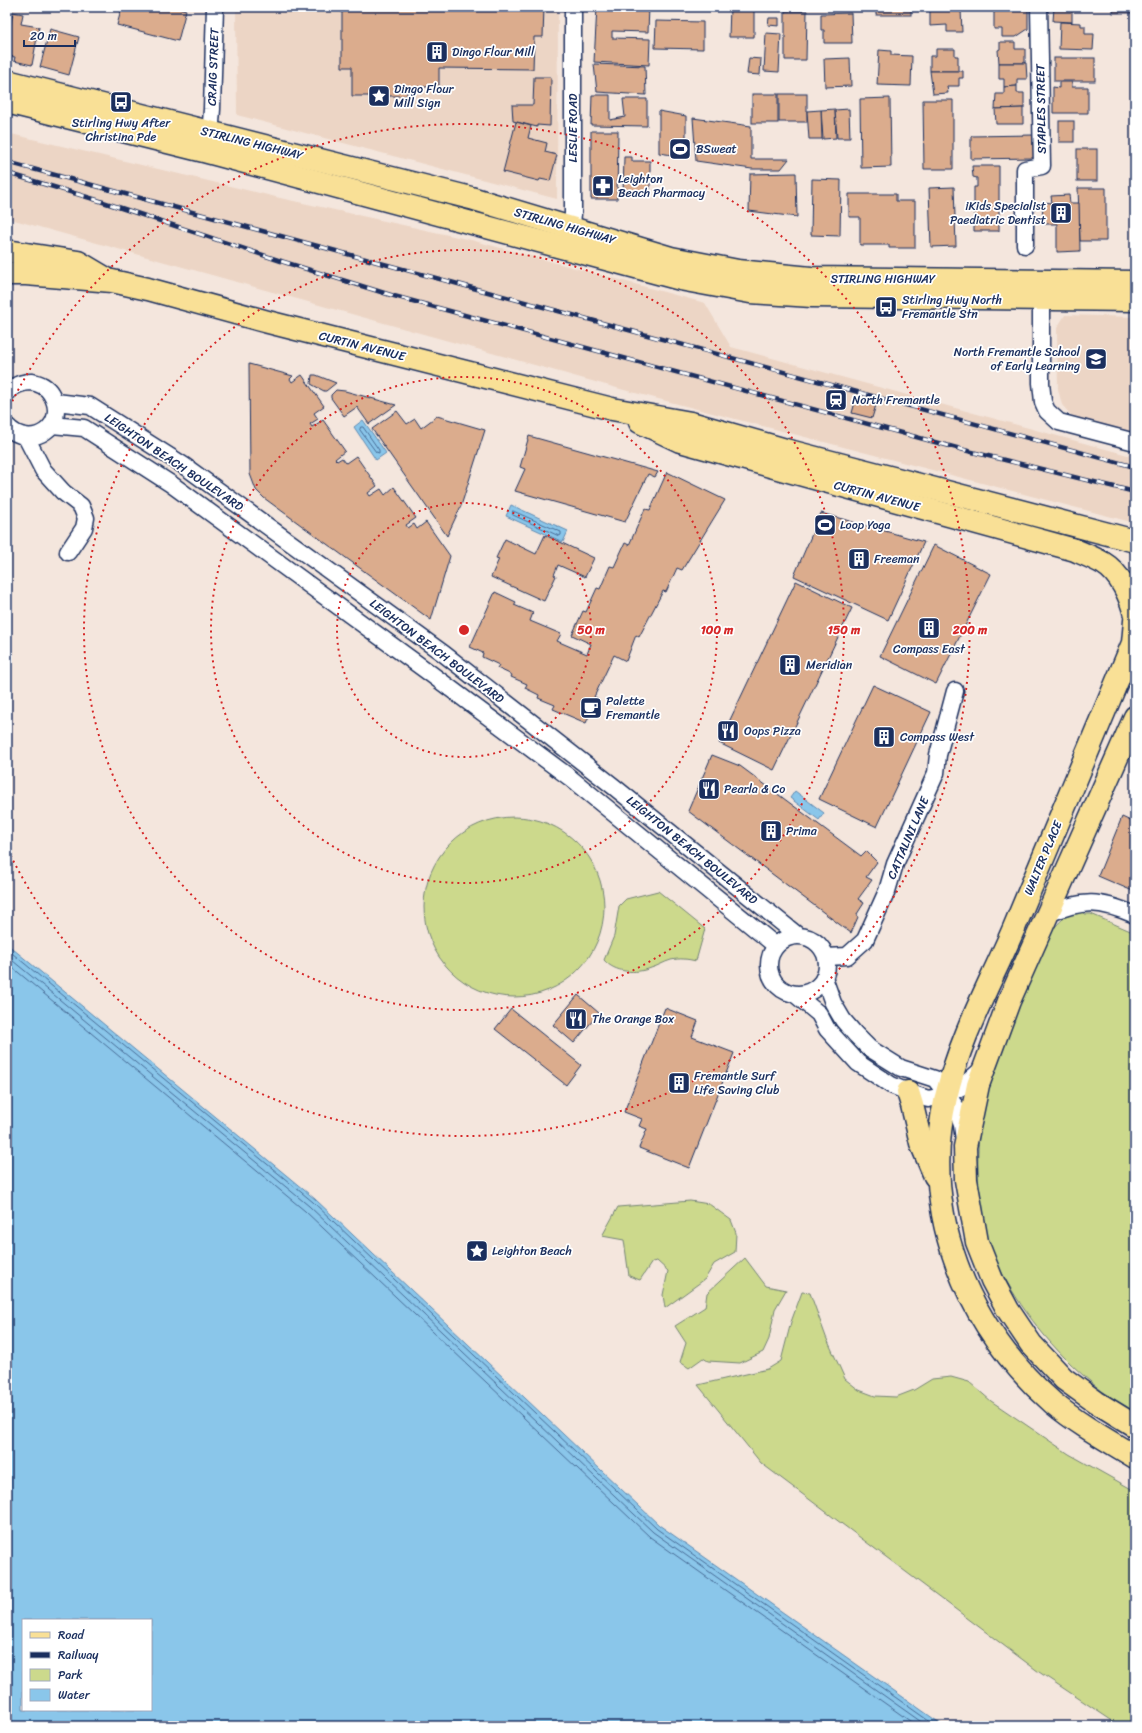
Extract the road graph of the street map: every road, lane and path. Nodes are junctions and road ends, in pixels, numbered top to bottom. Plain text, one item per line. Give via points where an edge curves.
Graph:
1 (214, 7) edge
2 (573, 7) edge
3 (1039, 7) edge
4 (7, 81) edge
5 (7, 102) edge
6 (206, 142) junction
7 (571, 238) junction
8 (1024, 244) dead end
9 (7, 251) edge
10 (7, 274) edge
11 (44, 275) junction
12 (112, 281) junction
13 (1135, 282) edge
14 (7, 285) edge
15 (1041, 290) junction
16 (1135, 300) edge
17 (8, 391) edge
18 (56, 402) junction
19 (612, 409) junction
20 (52, 425) junction
21 (7, 426) edge
22 (26, 437) junction
23 (1135, 442) edge
24 (1135, 541) edge
25 (68, 552) dead end
26 (1132, 606) edge
27 (1135, 621) edge
28 (955, 691) dead end
29 (1135, 717) edge
30 (1130, 913) edge
31 (1048, 914) junction
32 (797, 935) junction
33 (775, 945) junction
34 (826, 957) junction
35 (824, 978) junction
36 (796, 995) junction
37 (984, 1068) junction
38 (908, 1092) junction
39 (947, 1094) junction
40 (965, 1147) junction
41 (939, 1184) junction
42 (1135, 1426) edge
43 (1135, 1457) edge

1 - 6 street, CRAIG STREET via 211,123
2 - 7 street, LESLIE ROAD
3 - 8 street, STAPLES STREET via 1042,166 1025,169
4 - 6 main road, STIRLING HIGHWAY
5 - 6 main road, STIRLING HIGHWAY
6 - 7 main road, STIRLING HIGHWAY via 471,198
7 - 15 main road, STIRLING HIGHWAY via 768,275
9 - 12 main road, CURTIN AVENUE via 78,262
10 - 11 main road, CURTIN AVENUE
11 - 12 main road, CURTIN AVENUE
11 - 14 main road
12 - 19 main road, CURTIN AVENUE
13 - 15 main road, STIRLING HIGHWAY
15 - 16 main road, STIRLING HIGHWAY
15 - 23 street via 1041,383 1043,402 1047,411 1060,422
17 - 18 street via 23,382 36,383 49,390
18 - 20 street via 56,416
18 - 32 street, LEIGHTON BEACH BOULEVARD via 90,406 183,466 444,654
19 - 24 main road, CURTIN AVENUE via 691,423
19 - 26 main road, CURTIN AVENUE via 680,441 1075,550 1113,571
20 - 22 street via 39,436
20 - 33 street, LEIGHTON BEACH BOULEVARD via 84,428 171,484 569,777
21 - 22 street via 13,432
22 - 25 street via 43,470 63,492 81,506 86,518 84,528
27 - 39 main road, WALTER PLACE via 1133,643 974,1014
28 - 34 street, CATTALINI LANE via 938,755 936,773 895,864 887,891 865,940 847,956
29 - 31 main road
30 - 31 street via 1088,902
31 - 37 main road
32 - 33 street
32 - 34 street via 815,941
33 - 36 street via 770,953 768,968 771,978 781,990
34 - 35 street via 827,968
35 - 36 street via 817,988
35 - 39 street via 840,1014 869,1048 902,1068 935,1079
36 - 38 street via 819,1014 827,1029 858,1063 891,1086
37 - 39 street via 963,1086
37 - 40 main road
38 - 39 street via 928,1099
38 - 41 main road via 921,1143
39 - 40 street via 956,1107
39 - 41 main road, WALTER PLACE via 940,1136
40 - 42 main road via 966,1180 977,1242 992,1280 1008,1310 1031,1344 1064,1379
41 - 43 main road via 948,1237 961,1278 978,1312 1006,1353 1027,1378 1055,1404

